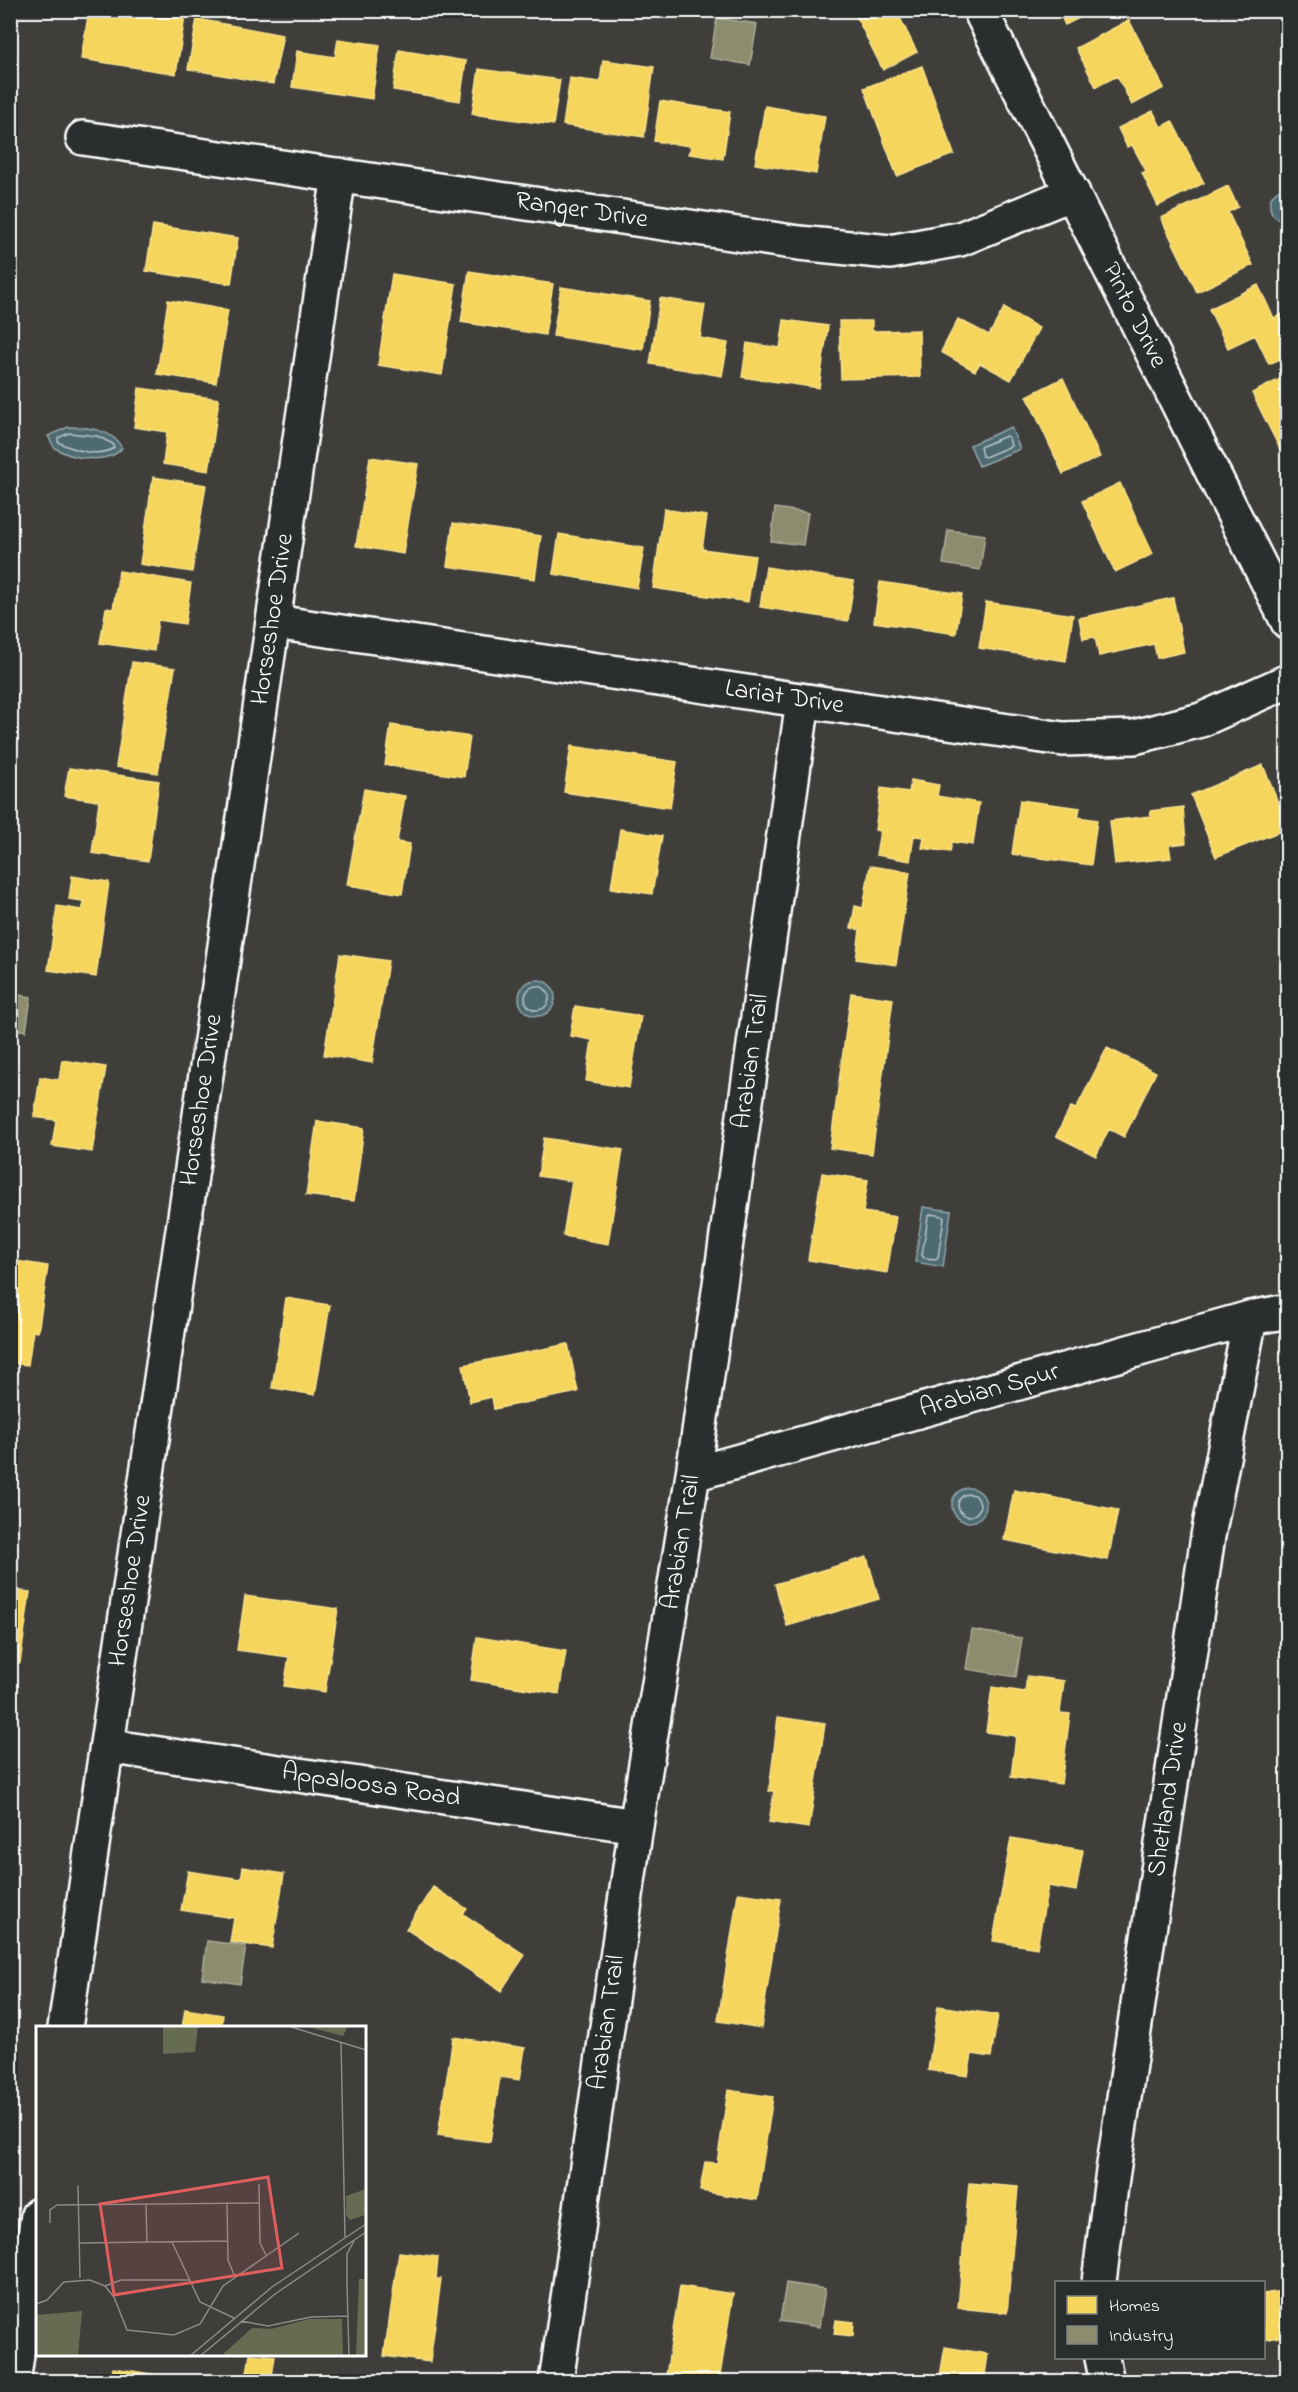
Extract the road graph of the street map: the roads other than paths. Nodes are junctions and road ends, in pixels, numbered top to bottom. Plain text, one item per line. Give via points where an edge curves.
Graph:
1 (980, 10) edge
2 (83, 138) dead end
3 (339, 175) junction
4 (1073, 193) junction
5 (274, 622) junction
6 (1287, 622) edge
7 (1287, 681) edge
8 (803, 701) junction
9 (1287, 1311) edge
10 (1250, 1318) junction
11 (693, 1474) junction
12 (107, 1746) junction
13 (636, 1826) junction
14 (65, 2026) edge
15 (36, 2228) edge
16 (1099, 2281) edge
17 (1102, 2359) edge
18 (13, 2382) edge
19 (556, 2382) edge
20 (1107, 2382) edge

1 - 4 street, Pinto Drive
2 - 3 street, Ranger Drive
3 - 4 street, Ranger Drive via 787,242 890,252 960,239
3 - 5 street, Horseshoe Drive
4 - 6 street, Pinto Drive
5 - 8 street, Lariat Drive
5 - 12 street, Horseshoe Drive
7 - 8 street, Lariat Drive via 1201,720 1134,737 1063,739
8 - 11 street, Arabian Trail
9 - 10 street, Arabian Spur
10 - 11 street, Arabian Spur
10 - 16 street, Shetland Drive via 1208,1536
11 - 13 street, Arabian Trail
12 - 13 street, Appaloosa Road
12 - 14 street, Horseshoe Drive
13 - 19 street, Arabian Trail
15 - 18 street
17 - 20 street

